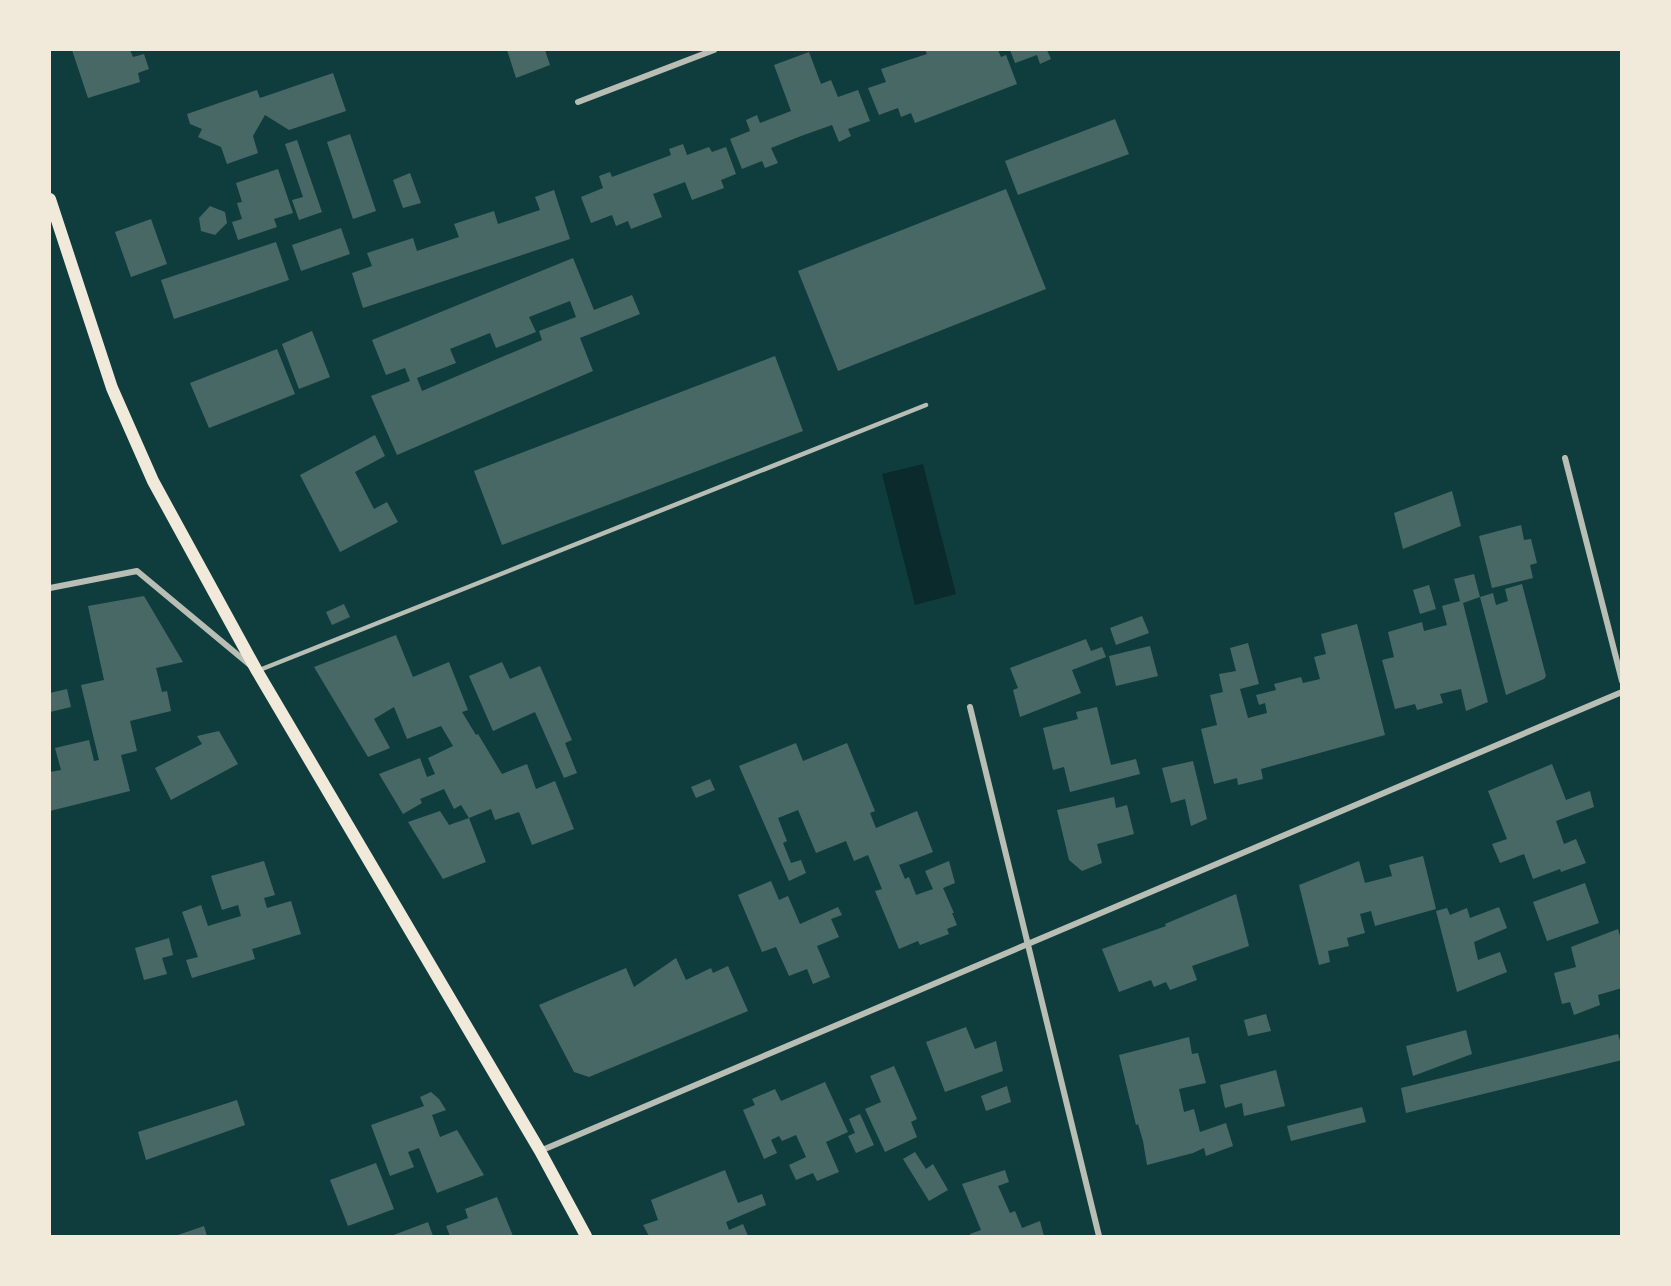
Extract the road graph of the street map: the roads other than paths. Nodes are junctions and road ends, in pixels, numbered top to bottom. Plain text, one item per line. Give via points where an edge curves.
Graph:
1 (714, 50) edge
2 (578, 102) dead end
3 (50, 199) edge
4 (926, 405) dead end
5 (1565, 458) dead end
6 (50, 588) edge
7 (257, 671) junction
8 (1622, 681) edge
9 (1622, 692) edge
10 (970, 707) dead end
11 (1028, 944) junction
12 (540, 1151) junction
13 (586, 1236) edge
14 (1099, 1236) edge

1 - 2 street
3 - 7 main road via 131,434
4 - 7 lane
5 - 8 street
6 - 7 street via 137,571
7 - 12 main road
9 - 11 street
10 - 11 street
11 - 12 street
11 - 14 street
12 - 13 main road

